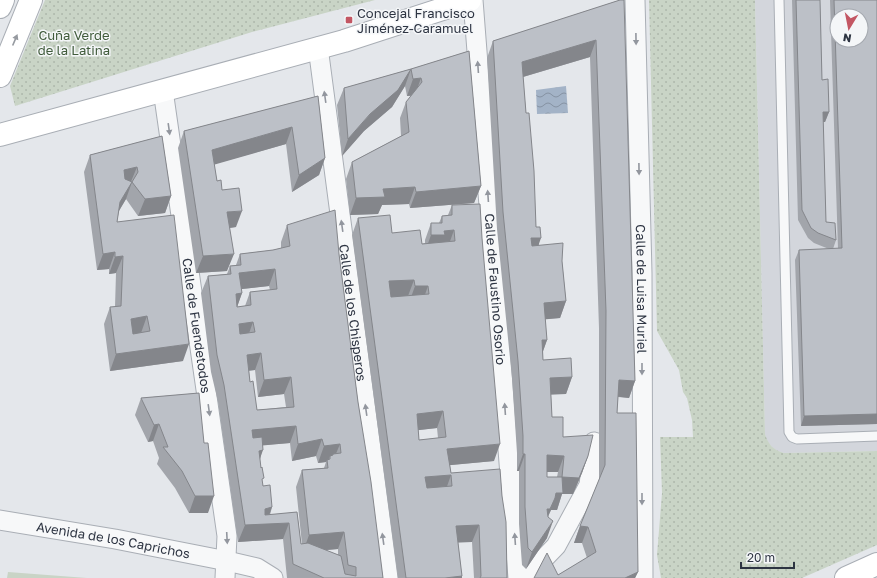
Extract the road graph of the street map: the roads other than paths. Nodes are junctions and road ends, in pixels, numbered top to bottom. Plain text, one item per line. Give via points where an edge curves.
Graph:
1 (3, 0) edge
2 (32, 0) edge
3 (472, 0) edge
4 (635, 0) edge
5 (779, 0) edge
6 (0, 7) edge
7 (318, 47) junction
8 (0, 76) edge
9 (163, 90) junction
10 (0, 135) edge
11 (877, 436) edge
12 (594, 442) dead end
13 (0, 520) edge
14 (877, 564) edge
15 (226, 569) edge
16 (243, 578) edge
17 (273, 578) edge
18 (388, 578) edge
19 (518, 578) edge
20 (525, 578) edge
21 (643, 578) edge
22 (846, 578) edge

1 - 6 street
8 -> 2 street
3 - 7 street
19 -> 3 street, Calle de Faustino Osorio
4 -> 21 street, Calle de Luisa Muriel via 642,273
5 - 11 lane via 789,432 796,439
7 - 9 street
18 -> 7 street, Calle de los Chisperos
9 - 10 street
9 -> 15 street, Calle de Fuendetodos via 227,536
12 - 20 street via 589,485 556,546
13 - 15 street, Avenida de los Caprichos via 115,539
14 - 22 street
15 - 16 street
15 - 17 street, Avenida de los Caprichos via 257,568

